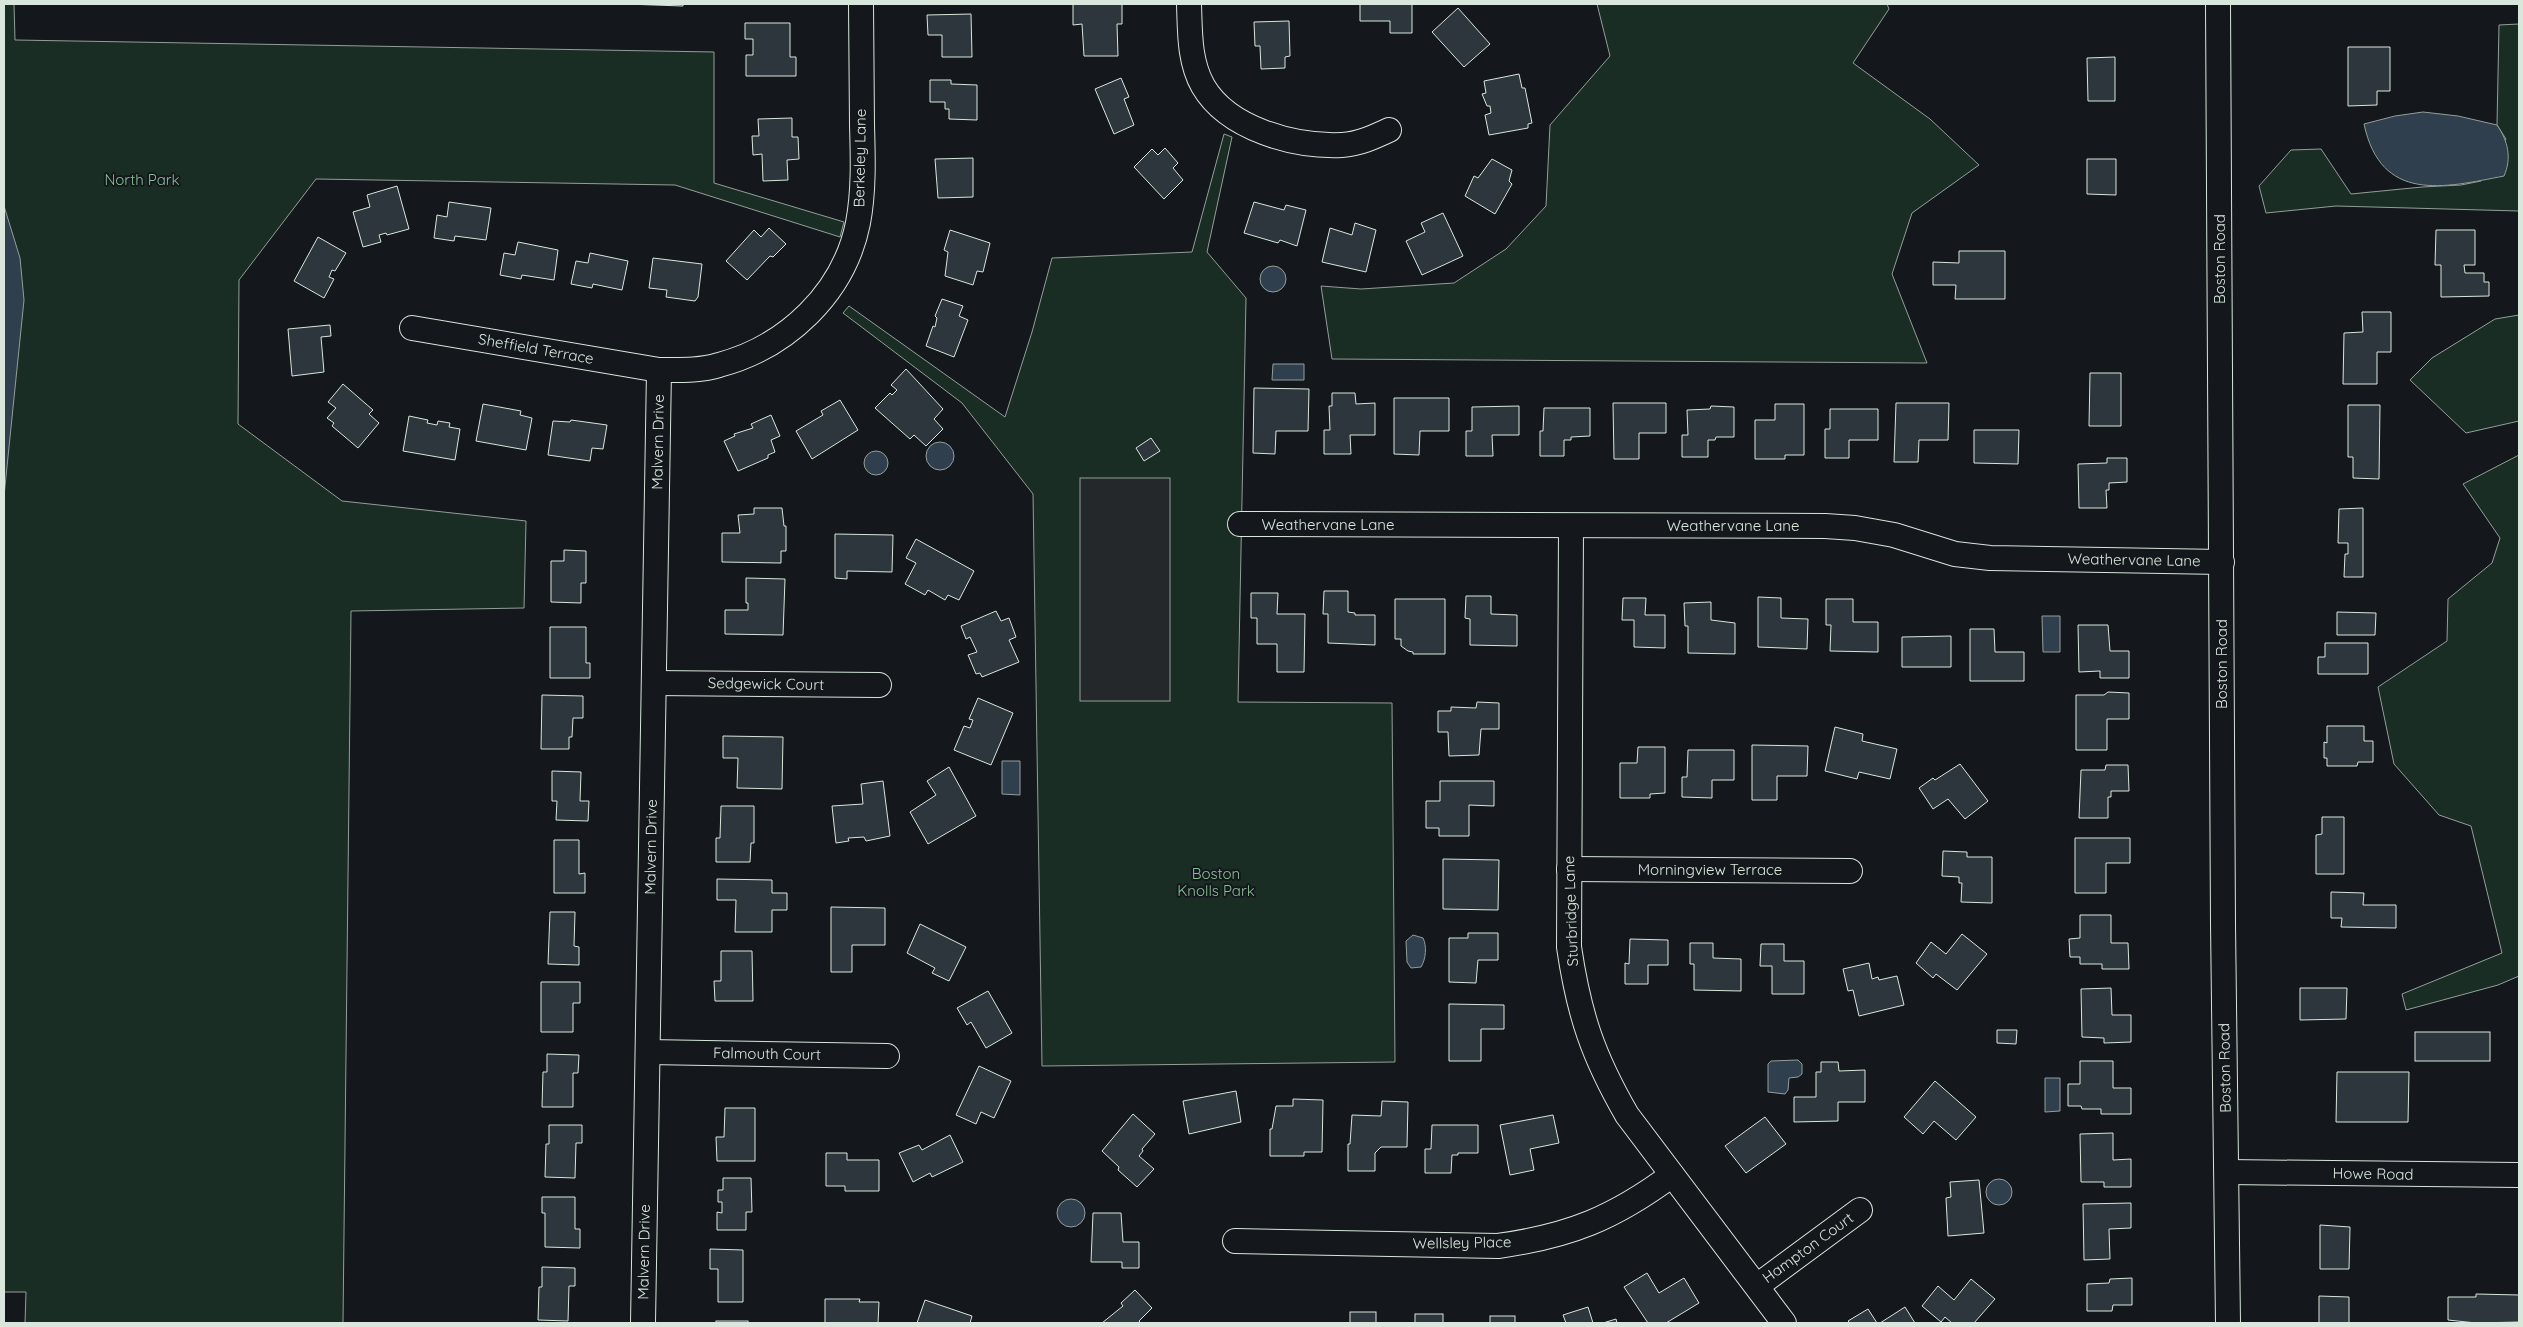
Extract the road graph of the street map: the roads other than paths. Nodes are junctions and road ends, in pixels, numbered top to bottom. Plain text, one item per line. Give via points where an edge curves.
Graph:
1 (861, 4) edge
2 (1190, 4) edge
3 (2218, 4) edge
4 (1389, 130) dead end
5 (412, 328) dead end
6 (659, 370) junction
7 (1240, 524) dead end
8 (1570, 526) junction
9 (2222, 562) junction
10 (654, 682) junction
11 (879, 685) dead end
12 (1569, 869) junction
13 (1850, 871) dead end
14 (648, 1052) junction
15 (887, 1056) dead end
16 (2227, 1172) junction
17 (1672, 1175) junction
18 (2519, 1176) edge
19 (1860, 1210) dead end
20 (1236, 1241) dead end
21 (1756, 1286) junction
22 (643, 1323) edge
23 (1784, 1323) edge
24 (2228, 1323) edge

1 - 6 street, Berkeley Lane via 862,199 850,250 837,277 820,302 799,323 754,353 718,366
2 - 4 street via 1190,45 1195,68 1216,104 1232,118 1268,134 1309,143 1342,145 1368,140
3 - 9 street, Boston Road
5 - 6 street, Sheffield Terrace
6 - 10 street, Malvern Drive
7 - 8 street, Weathervane Lane
8 - 9 street, Weathervane Lane via 1855,528 1894,535 1955,554 1990,558
8 - 12 street, Sturbridge Lane
9 - 16 street, Boston Road
10 - 11 street, Sedgewick Court
10 - 14 street, Malvern Drive
12 - 13 street, Morningview Terrace
12 - 17 street, Sturbridge Lane via 1570,947 1576,990 1587,1032 1606,1077 1628,1115
14 - 15 street, Falmouth Court
14 - 22 street, Malvern Drive
16 - 18 street, Howe Road
16 - 24 street, Boston Road
17 - 20 street, Wellsley Place via 1638,1200 1605,1218 1570,1232 1534,1241 1498,1246
17 - 21 street, Sturbridge Lane
19 - 21 street, Hampton Court
21 - 23 street, Sturbridge Lane

